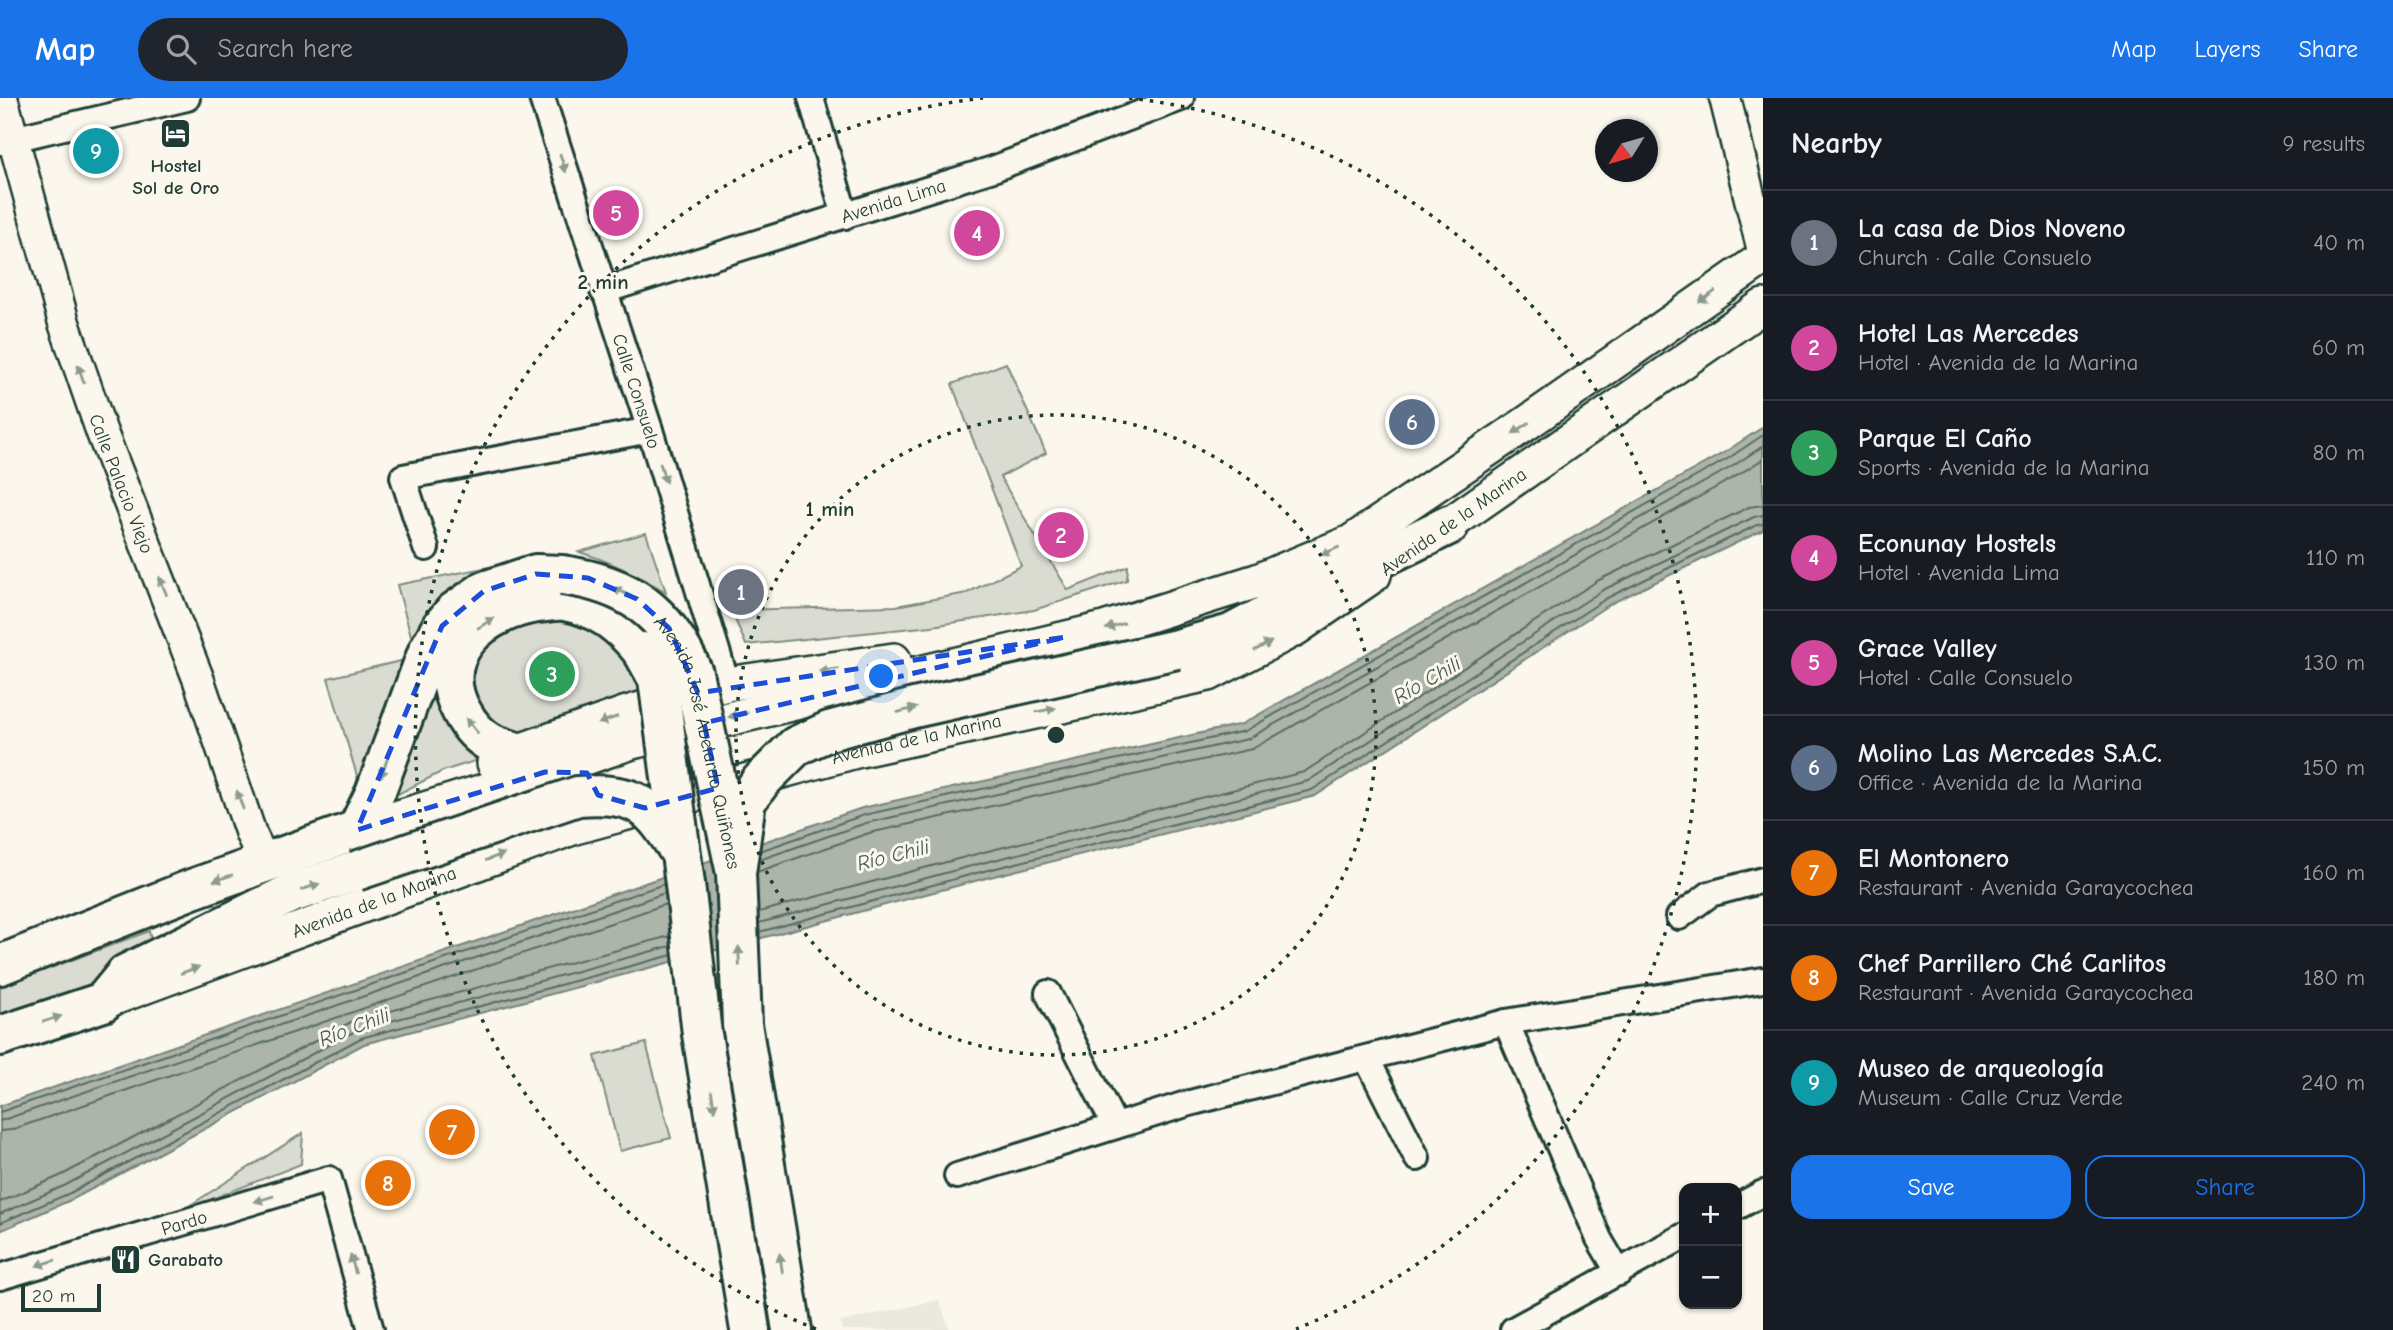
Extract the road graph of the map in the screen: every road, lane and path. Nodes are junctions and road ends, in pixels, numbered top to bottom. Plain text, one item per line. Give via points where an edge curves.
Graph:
1 (2, 98) edge
2 (187, 98) edge
3 (542, 98) edge
4 (811, 98) edge
5 (1181, 98) edge
6 (1726, 98) edge
7 (7, 141) edge
8 (845, 216) junction
9 (1763, 251) edge
10 (1763, 258) edge
11 (603, 291) junction
12 (1763, 306) edge
13 (650, 430) junction
14 (1449, 524) junction
15 (426, 548) dead end
16 (1066, 637) junction
17 (727, 684) junction
18 (531, 762) junction
19 (368, 826) junction
20 (575, 827) junction
21 (264, 863) junction
22 (683, 869) junction
23 (736, 873) junction
24 (1763, 880) edge
25 (1679, 917) dead end
26 (0, 965) edge
27 (1763, 980) edge
28 (1048, 993) dead end
29 (103, 1002) junction
30 (1506, 1022) junction
31 (0, 1036) edge
32 (1367, 1059) junction
33 (1115, 1126) junction
34 (1418, 1158) dead end
35 (957, 1176) dead end
36 (1763, 1193) edge
37 (1742, 1204) edge
38 (1679, 1240) edge
39 (1619, 1273) junction
40 (0, 1277) edge
41 (371, 1330) edge
42 (750, 1330) edge
43 (792, 1330) edge
44 (1513, 1330) edge

1 - 7 street, Calle Palacio Viejo
2 - 7 street
3 -> 11 street, Calle Consuelo
4 - 8 street
5 - 8 street, Avenida Lima via 993,169
6 - 9 street
21 -> 7 street, Calle Palacio Viejo via 172,607 80,372
8 - 11 street, Avenida Lima
10 -> 16 main road, Avenida de la Marina via 1351,542 1256,581
11 - 13 street, Calle Consuelo
12 - 14 main road, Avenida de la Marina
13 - 15 street via 403,477
13 -> 17 street, Calle Consuelo
20 -> 14 main road, Avenida de la Marina via 856,751 1209,674 1295,629
23 -> 14 main road, bridge via 746,801 796,746 829,731 915,708 1231,634
16 -> 17 main road
16 -> 18 main road, Avenida de la Marina
17 -> 18 main road via 627,713
18 - 19 main road via 490,765 432,787
18 - 20 main road via 587,773 599,788 596,807
18 -> 22 main road, bridge via 491,743 469,724 458,705 452,679 457,654 475,630 501,613 562,600 589,607 629,635 658,679
19 - 21 main road
23 -> 19 main road, Avenida José Abelardo Quiñones, bridge via 694,673 684,651 670,628 637,599 588,578 536,574 484,591 454,612 428,651 375,793
29 -> 20 main road, Avenida de la Marina
21 -> 26 main road
29 -> 22 main road, bridge via 126,974 289,894 578,796 630,798 652,813
22 -> 42 main road via 702,1034
43 -> 23 main road, Avenida José Abelardo Quiñones, bridge via 742,1024
24 - 25 street via 1710,894
27 - 30 street
28 - 33 street
31 -> 29 main road, Avenida de la Marina
30 - 32 street
30 - 39 street via 1599,1239
32 - 33 street
32 - 34 street
33 - 35 street
36 - 37 street
38 - 39 street
39 - 44 street
41 -> 40 street, Pardo via 329,1179

